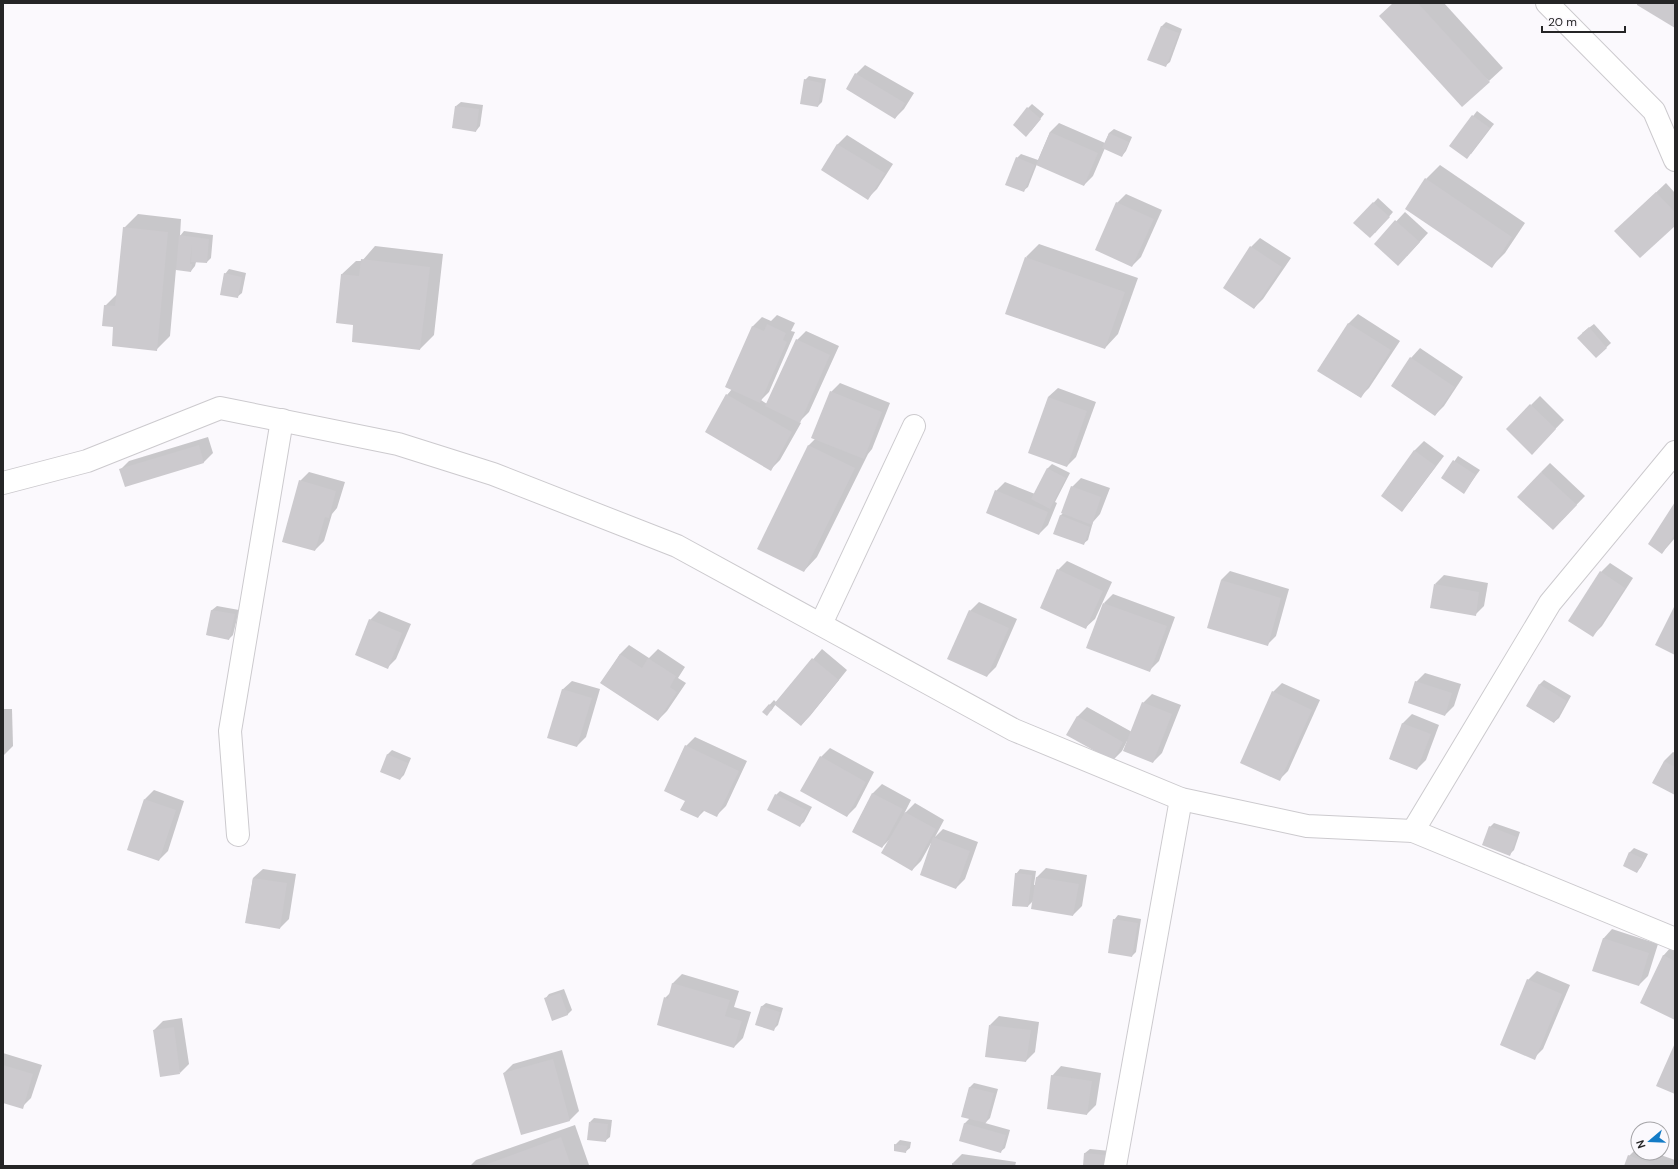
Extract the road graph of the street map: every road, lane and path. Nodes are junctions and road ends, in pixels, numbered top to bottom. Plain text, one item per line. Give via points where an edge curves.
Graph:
1 (1547, 3) edge
2 (1675, 160) edge
3 (282, 420) junction
4 (914, 426) dead end
5 (1675, 452) edge
6 (3, 483) edge
7 (821, 624) junction
8 (1181, 799) junction
9 (1413, 831) junction
10 (238, 835) dead end
11 (1675, 939) edge
12 (1115, 1166) edge

1 - 2 street via 1654,111
3 - 6 street via 220,408 87,461
3 - 7 street via 398,444 493,474 677,546
3 - 10 street via 230,730
4 - 7 street
5 - 9 street via 1550,603
7 - 8 street via 1014,730
8 - 9 street via 1307,826
8 - 12 street
9 - 11 street

